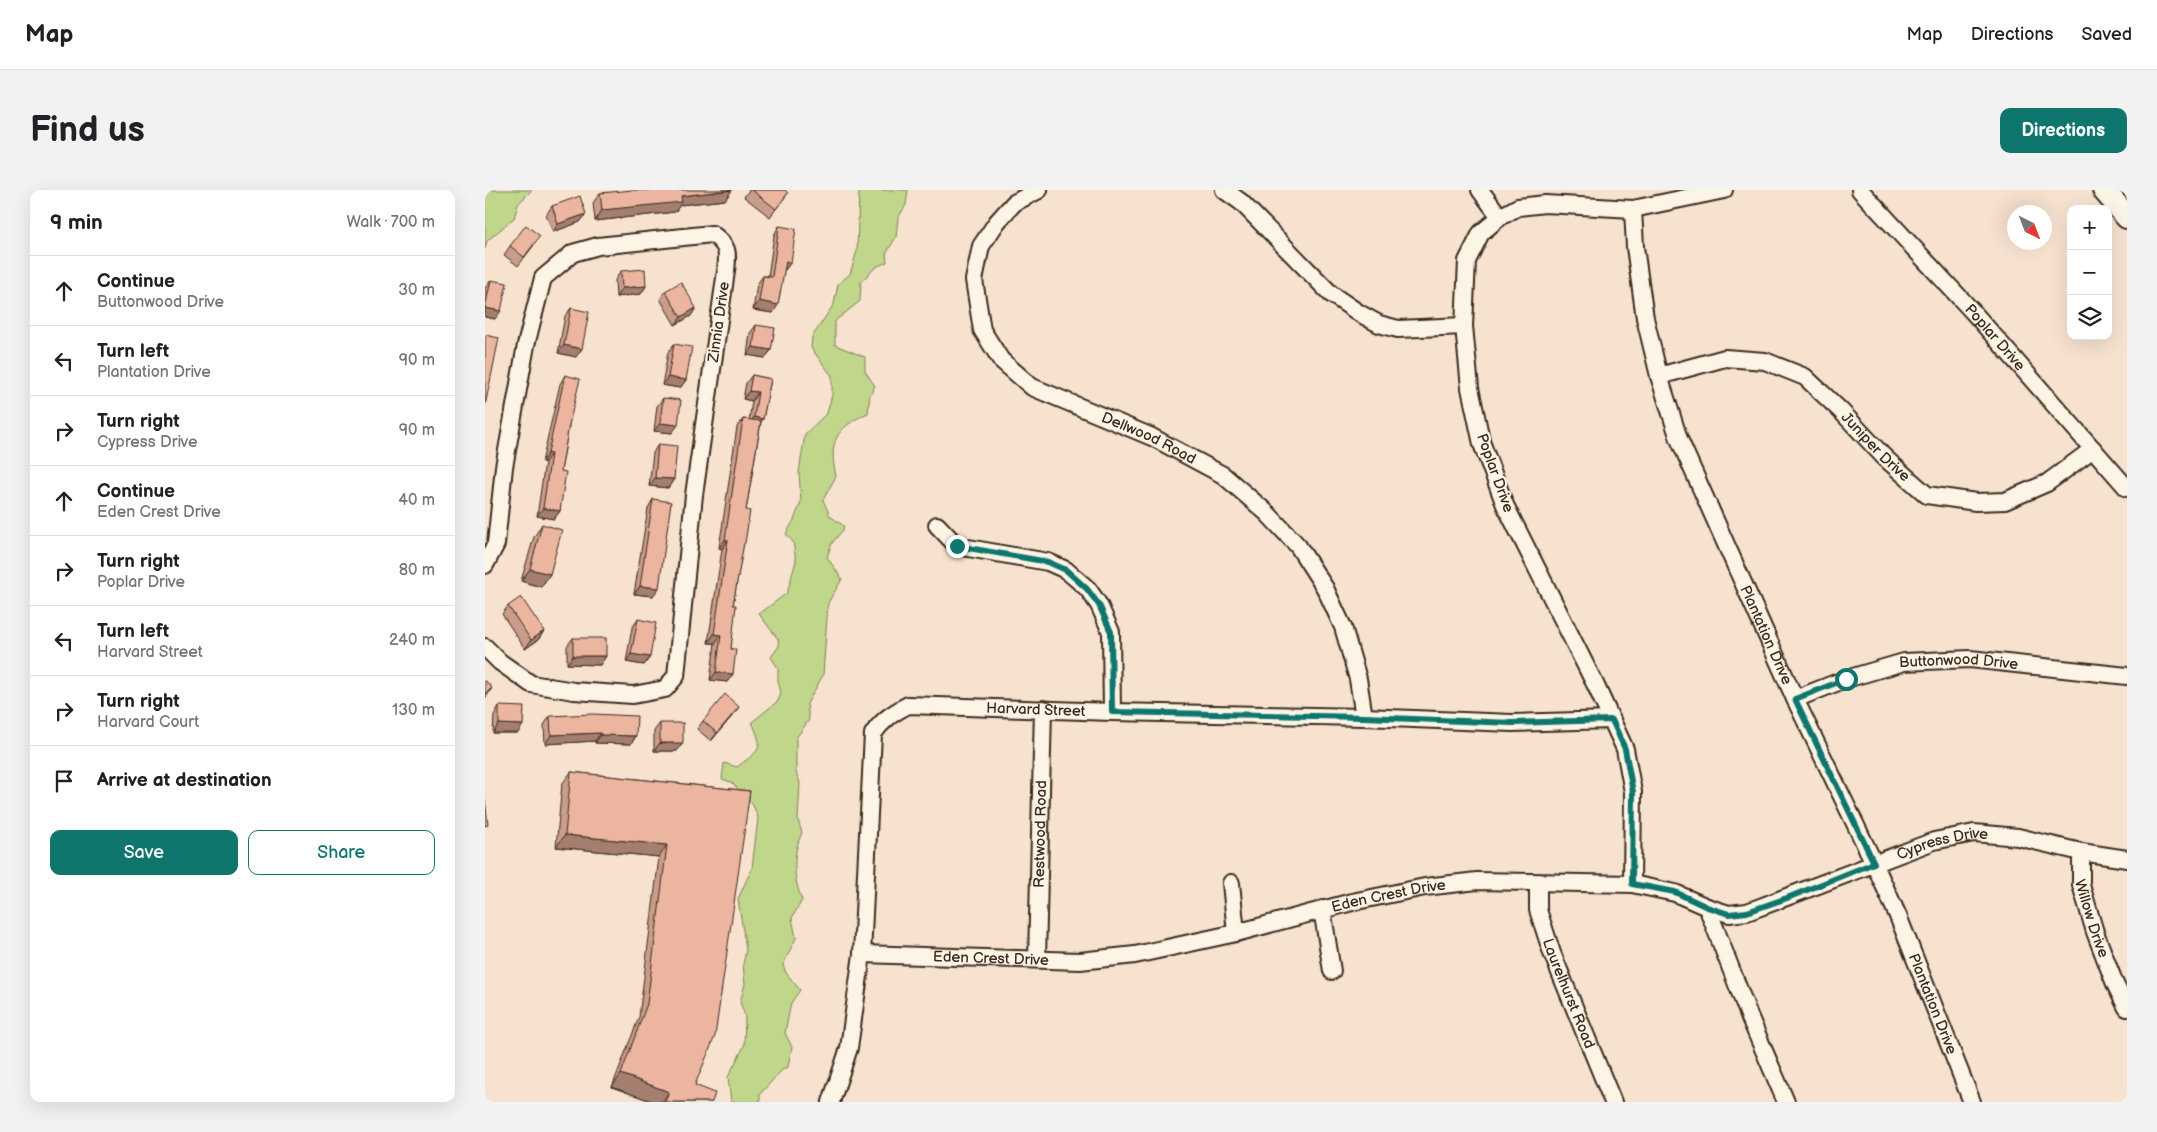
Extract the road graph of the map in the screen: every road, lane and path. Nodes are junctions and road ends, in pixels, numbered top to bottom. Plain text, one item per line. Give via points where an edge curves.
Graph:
1 (1039, 190) edge
2 (1224, 190) edge
3 (1480, 190) edge
4 (1725, 190) edge
5 (1860, 190) edge
6 (2104, 190) edge
7 (1633, 209) junction
8 (1500, 216) junction
9 (2127, 217) edge
10 (1465, 326) junction
11 (1659, 376) junction
12 (2093, 449) junction
13 (2127, 488) edge
14 (937, 526) dead end
15 (485, 565) edge
16 (485, 647) edge
17 (2127, 676) edge
18 (1795, 699) junction
19 (1043, 709) junction
20 (1112, 712) junction
21 (1364, 717) junction
22 (1612, 720) junction
23 (2081, 852) junction
24 (2127, 859) edge
25 (1874, 863) junction
26 (1231, 882) dead end
27 (1539, 883) junction
28 (1632, 884) junction
29 (1707, 907) junction
30 (1322, 909) junction
31 (1235, 933) junction
32 (862, 954) junction
33 (1037, 960) junction
34 (1332, 971) dead end
35 (2127, 1008) edge
36 (836, 1102) edge
37 (1613, 1102) edge
38 (1786, 1102) edge
39 (1972, 1102) edge

1 - 21 street, Dellwood Road via 1014,203 981,246 974,280 982,330 1001,360 1032,387 1152,437 1207,466 1223,475 1267,513 1298,546 1325,588 1343,627 1358,679
2 - 10 street via 1241,202 1331,294 1359,313 1379,324 1398,329
3 - 8 street
4 - 7 street, Poplar Drive
5 - 12 street, Poplar Drive
6 - 9 street
7 - 8 street, Poplar Drive via 1545,204 1518,207
7 - 11 street, Plantation Drive via 1645,318
8 - 10 street, Poplar Drive via 1481,233 1467,261
10 - 22 street, Poplar Drive via 1470,388 1482,444 1505,505
11 - 12 street, Juniper Drive via 1725,358 1765,361 1805,377 1885,458 1927,495 1976,502 2005,501 2047,483
11 - 18 street, Plantation Drive via 1679,439
12 - 13 street, Poplar Drive
14 - 20 street via 957,546 1048,562 1066,570 1087,589 1099,605 1111,632
15 - 16 street, Zinnia Drive via 496,544 504,467 526,345 543,278 573,252 598,246 712,234 728,253 694,494 676,676 665,690 633,695 540,686 531,684
17 - 18 street, Buttonwood Drive via 1970,659 1904,662 1846,679
18 - 25 street, Plantation Drive
19 - 20 street, Harvard Street
19 - 32 street, Harvard Street via 908,705 880,723 873,734 871,751
19 - 33 street, Restwood Road
20 - 21 street, Harvard Street
21 - 22 street, Harvard Street via 1512,723
22 - 28 street, Poplar Drive via 1625,749 1633,792
23 - 24 street, Cypress Drive
23 - 25 street, Cypress Drive via 2018,837 1975,834 1934,841
23 - 35 street, Willow Drive via 2081,886 2095,932
25 - 29 street, Cypress Drive via 1747,912 1729,914
25 - 39 street, Plantation Drive
26 - 31 street
27 - 28 street, Eden Crest Drive
27 - 30 street, Eden Crest Drive via 1477,881 1425,887
27 - 37 street, Laurelhurst Road via 1538,910 1552,953
28 - 29 street, Eden Crest Drive via 1675,892
29 - 38 street
30 - 31 street, Eden Crest Drive
30 - 34 street
31 - 33 street, Eden Crest Drive via 1135,955 1080,961
32 - 33 street, Eden Crest Drive
32 - 36 street, Harvard Street via 849,1048

